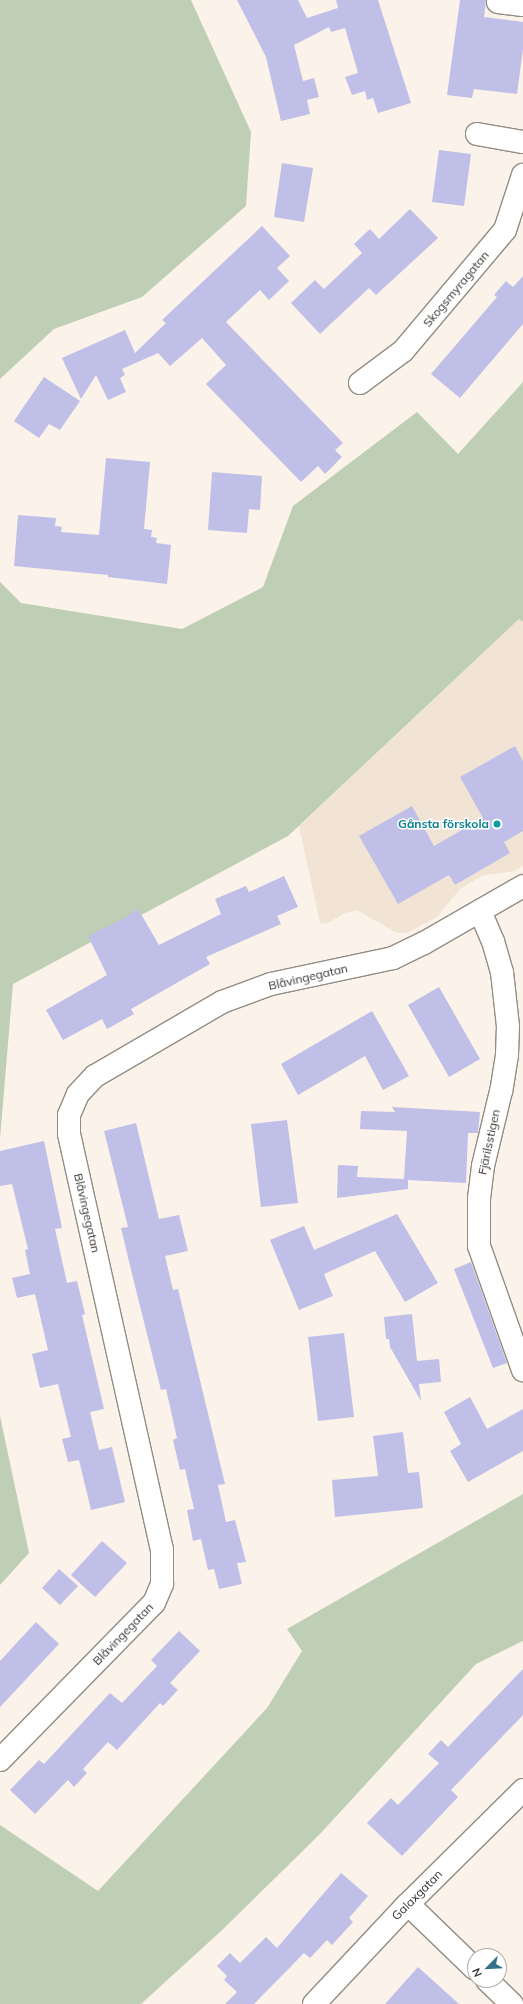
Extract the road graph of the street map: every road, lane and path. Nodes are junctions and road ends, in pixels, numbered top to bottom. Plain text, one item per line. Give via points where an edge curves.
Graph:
1 (498, 2) dead end
2 (523, 5) edge
3 (477, 134) dead end
4 (523, 142) edge
5 (523, 175) edge
6 (360, 383) dead end
7 (523, 886) edge
8 (480, 911) junction
9 (523, 1370) edge
10 (0, 1760) edge
11 (523, 1790) edge
12 (408, 1904) junction
13 (467, 1961) edge
14 (495, 1988) edge
15 (314, 2004) edge
16 (512, 2004) edge

1 - 2 street
3 - 4 street
5 - 6 street, Skogsmyragatan via 505,230 403,351
7 - 8 street, Blåvingegatan
8 - 9 street, Fjärilsstigen via 493,941 502,972 508,1026 502,1084 483,1166 479,1198 479,1246
8 - 10 street, Blåvingegatan via 393,958 271,984 222,1002 95,1076 78,1094 69,1115 69,1134 162,1550 162,1584 154,1603
11 - 12 street, Galaxgatan
12 - 13 street
12 - 15 street, Galaxgatan
14 - 16 street

